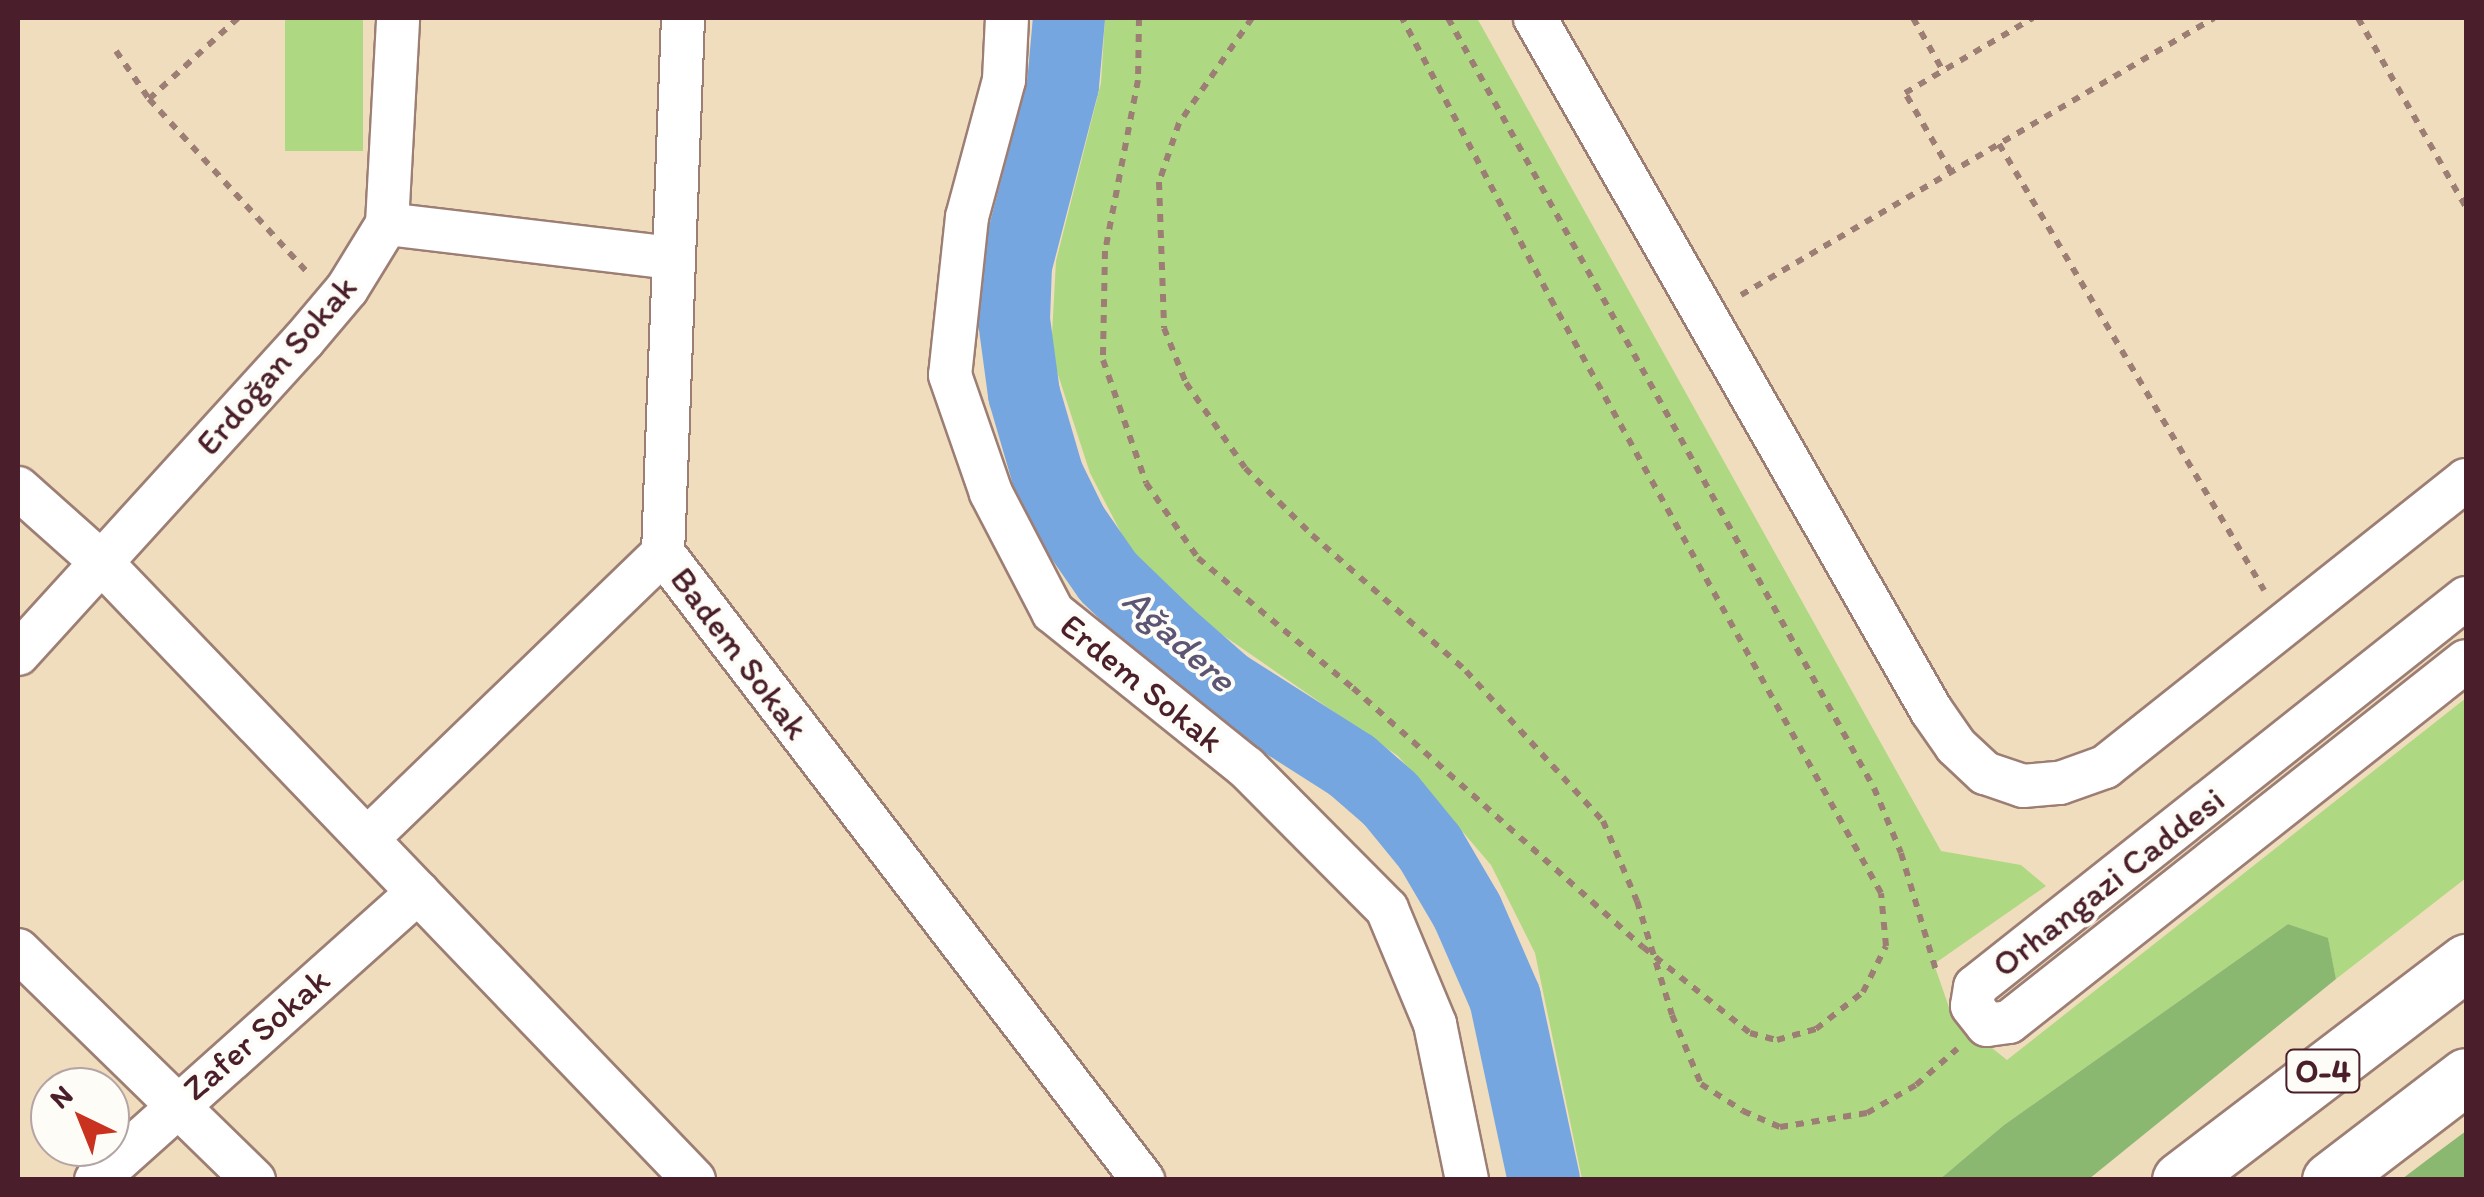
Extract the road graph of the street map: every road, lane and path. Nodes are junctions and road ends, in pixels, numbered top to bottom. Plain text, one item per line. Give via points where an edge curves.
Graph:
1 (238, 18) edge
2 (398, 18) edge
3 (683, 18) edge
4 (1007, 18) edge
5 (1139, 18) edge
6 (1252, 18) edge
7 (1402, 18) edge
8 (1448, 18) edge
9 (1535, 18) edge
10 (1913, 18) edge
11 (2033, 18) edge
12 (2214, 18) edge
13 (2358, 18) edge
14 (116, 51) dead end
15 (1943, 71) junction
16 (149, 99) junction
17 (1999, 144) junction
18 (1951, 172) junction
19 (2466, 207) edge
20 (388, 224) junction
21 (671, 258) junction
22 (338, 300) junction
23 (1705, 316) junction
24 (2466, 480) edge
25 (18, 488) edge
26 (664, 553) junction
27 (100, 561) junction
28 (2466, 598) edge
29 (2285, 625) junction
30 (18, 654) edge
31 (2466, 661) edge
32 (368, 838) junction
33 (418, 892) junction
34 (2466, 932) edge
35 (18, 950) edge
36 (1654, 955) junction
37 (2466, 962) edge
38 (1940, 982) dead end
39 (1958, 1036) dead end
40 (2466, 1076) edge
41 (176, 1104) junction
42 (96, 1180) edge
43 (254, 1180) edge
44 (694, 1180) edge
45 (1143, 1180) edge
46 (1468, 1180) edge
47 (2164, 1180) edge
48 (2180, 1180) edge
49 (2330, 1180) edge

1 - 16 path
2 - 20 street
3 - 21 street, Badem Sokak
4 - 46 street, Erdem Sokak via 1004,80 967,217 950,376 991,493 1053,612 1246,767 1387,909 1434,1024
5 - 36 path via 1138,80 1105,250 1103,360 1146,484 1198,558
6 - 36 path via 1179,123 1159,182 1164,328 1186,383 1244,468 1466,671 1603,821
7 - 36 path via 1881,893 1886,946 1863,992 1816,1028 1776,1040 1750,1033
8 - 38 path via 1874,788
9 - 23 street
10 - 15 path
11 - 15 path
12 - 17 path
13 - 19 path
14 - 16 path
15 - 18 path via 1905,93
16 - 22 path
17 - 18 path
17 - 29 path
18 - 23 path
20 - 21 street
20 - 22 street, Erdoğan Sokak
21 - 26 street, Badem Sokak
22 - 27 street, Erdoğan Sokak
23 - 29 street via 1931,710 1985,773 2023,786 2060,783 2105,767
24 - 29 street
25 - 27 street
26 - 32 street
26 - 45 street, Badem Sokak
27 - 30 street, Erdoğan Sokak
27 - 32 street
28 - 31 street, Orhangazi Caddesi via 1976,987 1972,1006 1987,1025 2009,1022
32 - 33 street
33 - 41 street, Zafer Sokak
33 - 44 street
34 - 47 street
35 - 41 street
36 - 39 path via 1701,1084 1780,1127 1867,1113 1916,1085 1956,1050
37 - 48 highway, O-4
40 - 49 highway, O-4
41 - 42 street, Zafer Sokak
41 - 43 street

